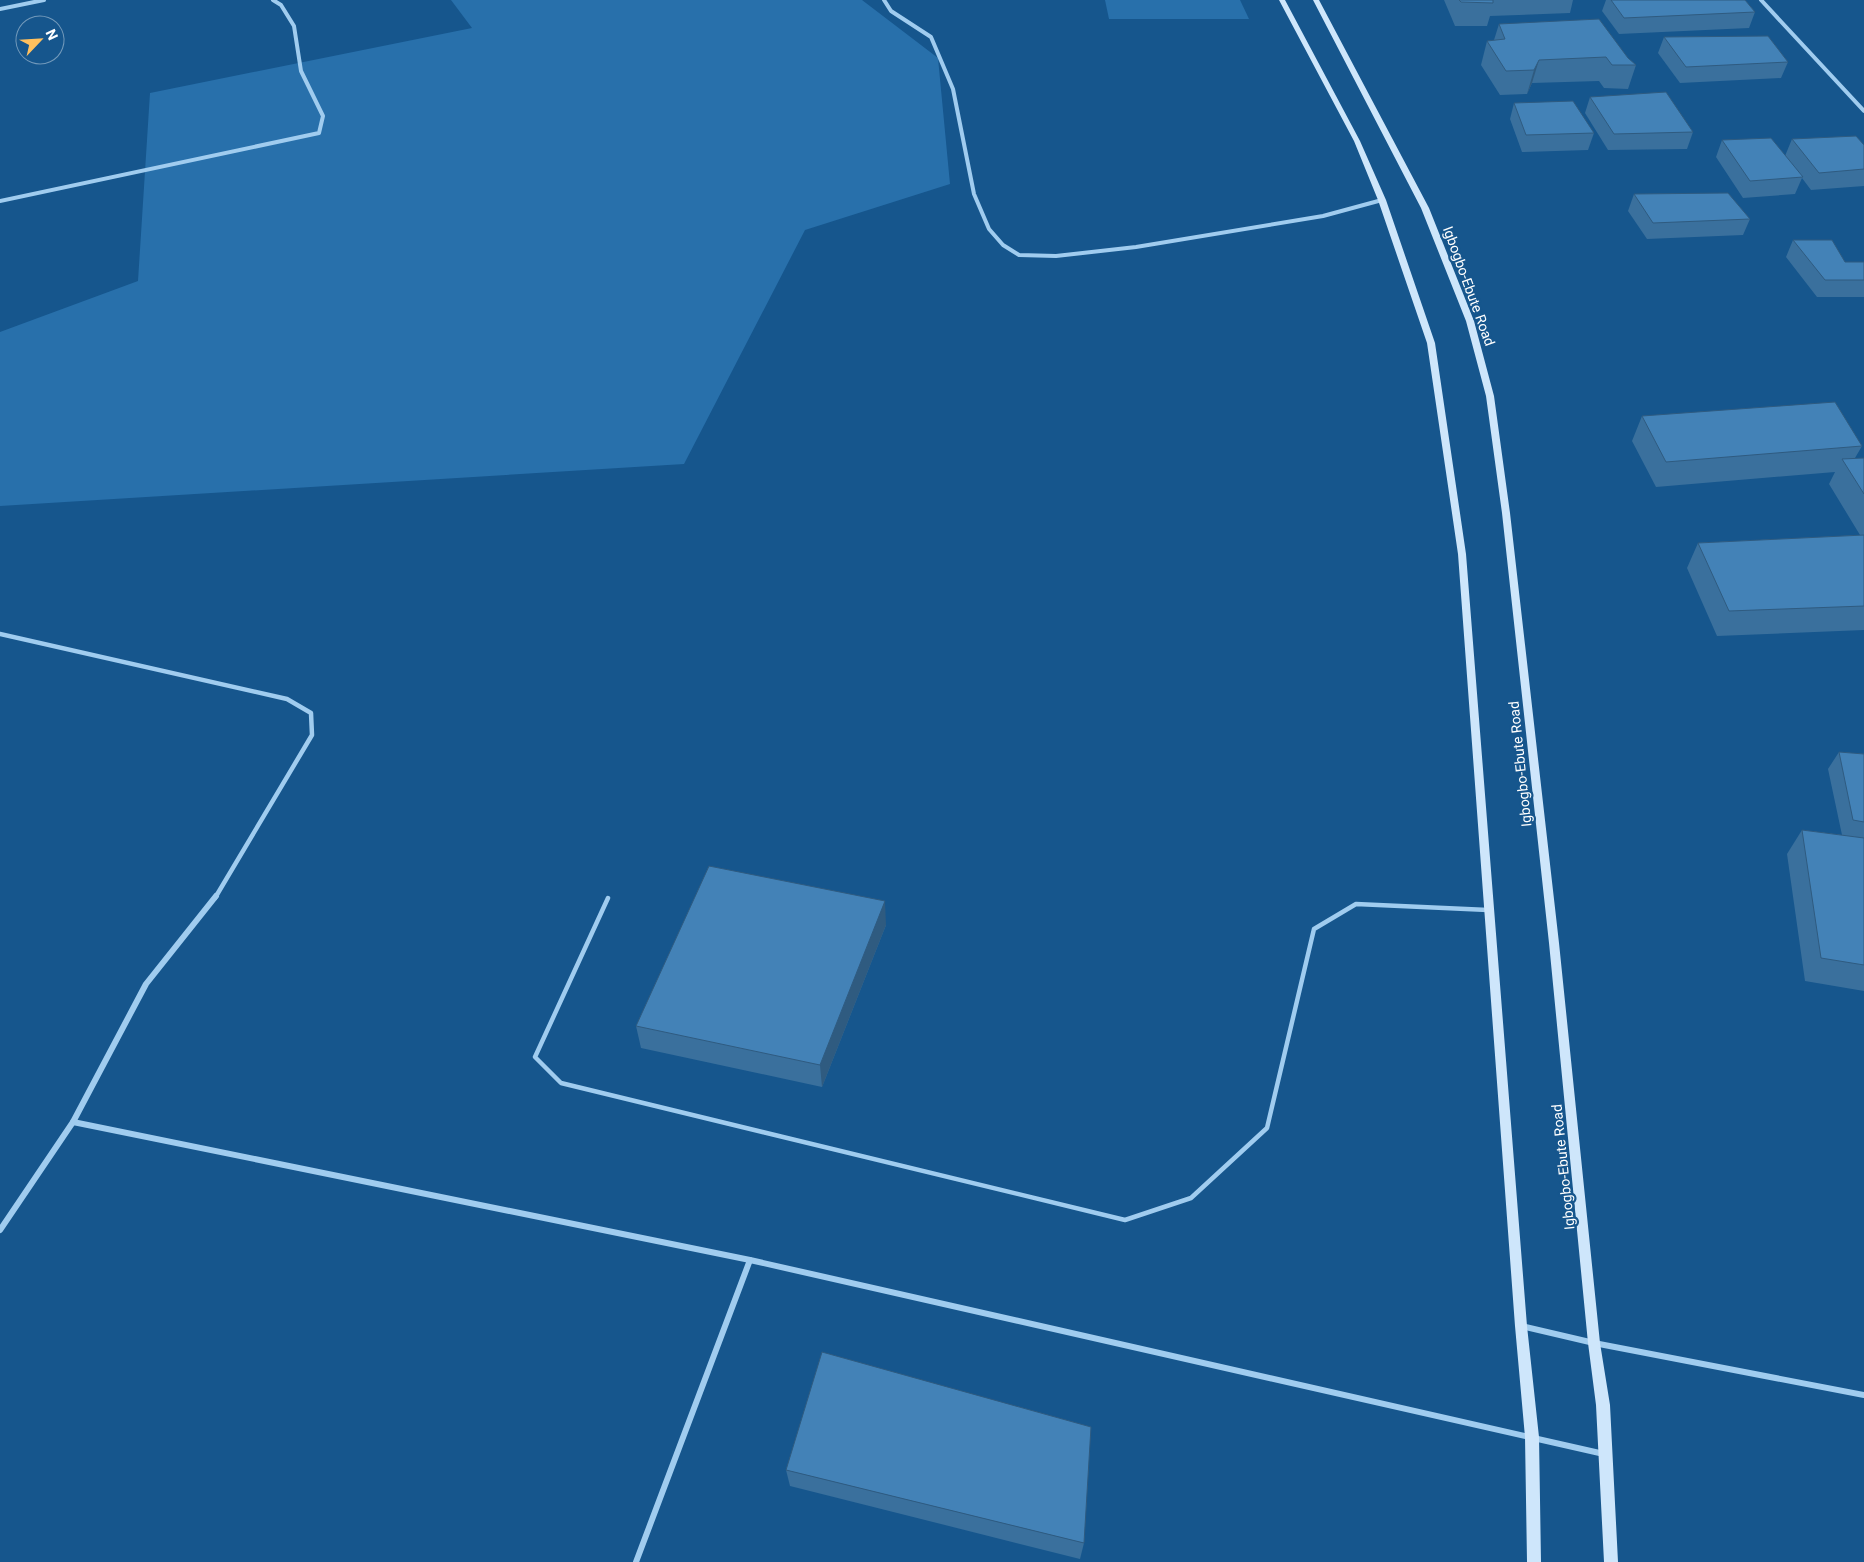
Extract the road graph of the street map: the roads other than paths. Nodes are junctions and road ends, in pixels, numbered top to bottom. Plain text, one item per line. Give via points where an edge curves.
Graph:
1 (44, 0) edge
2 (273, 0) edge
3 (884, 0) edge
4 (1282, 0) edge
5 (1316, 0) edge
6 (1761, 0) edge
7 (24, 2) edge
8 (0, 9) edge
9 (1864, 111) edge
10 (1382, 200) junction
11 (0, 201) edge
12 (0, 634) edge
13 (608, 898) dead end
14 (1488, 910) junction
15 (73, 1122) junction
16 (0, 1230) edge
17 (750, 1260) junction
18 (1521, 1326) junction
19 (1594, 1343) junction
20 (1864, 1395) edge
21 (1532, 1437) junction
22 (1605, 1454) junction
23 (636, 1562) edge
24 (1534, 1562) edge
25 (1611, 1562) edge

1 - 7 street
2 - 11 street via 281,5 294,26 301,71 323,116 319,133
3 - 10 street via 891,12 931,37 953,89 974,194 989,229 1003,245 1019,254 1056,256 1136,247 1323,216
4 - 10 main road via 1357,141
5 - 19 main road, Igbogbo-Ebute Road via 1425,208 1470,321 1490,396 1554,943
6 - 9 street
7 - 8 street
10 - 14 main road via 1432,353 1462,554
12 - 15 street via 287,699 310,713 312,735 293,769 219,893 146,984
13 - 14 lane via 535,1057 561,1083 1125,1220 1191,1198 1267,1128 1314,929 1356,904
14 - 18 main road
15 - 16 street
15 - 17 street
17 - 21 street
17 - 23 street
18 - 19 street
18 - 21 main road
19 - 20 street
19 - 22 main road, Igbogbo-Ebute Road via 1603,1405
21 - 22 street
21 - 24 main road
22 - 25 main road, Igbogbo-Ebute Road

